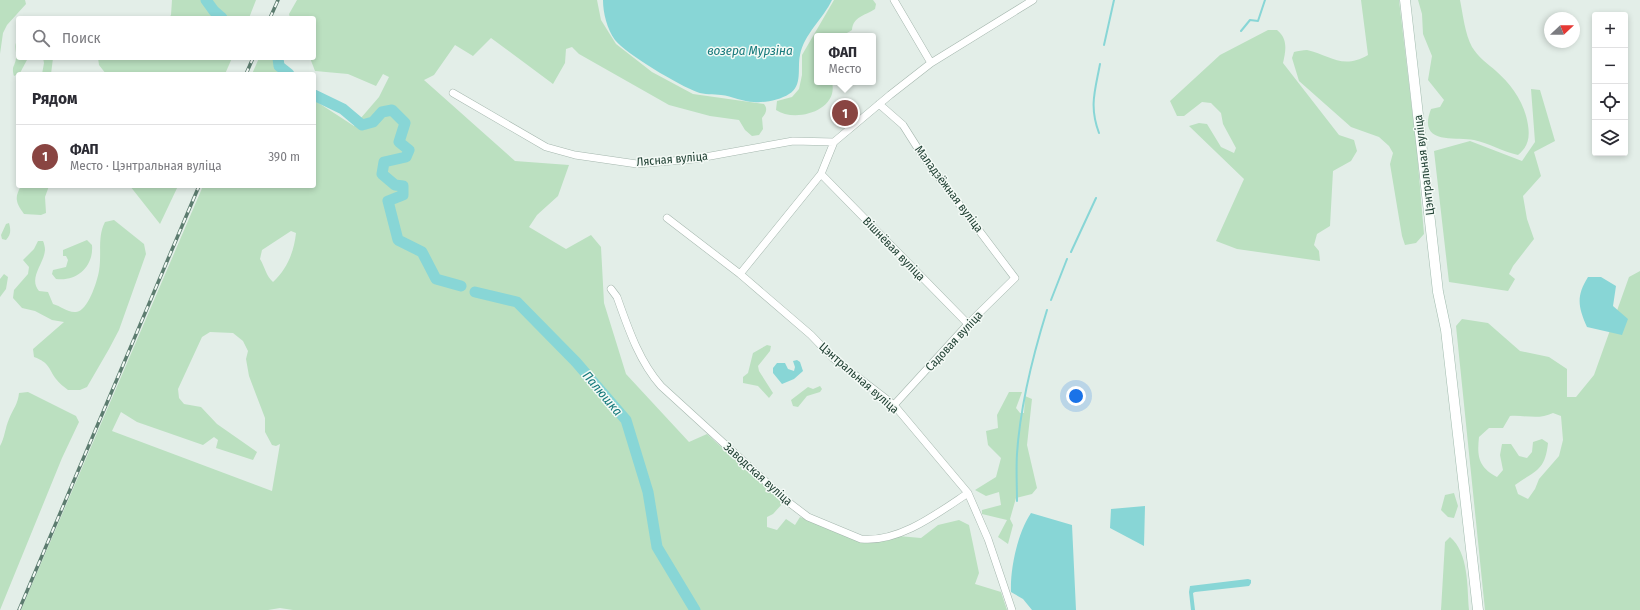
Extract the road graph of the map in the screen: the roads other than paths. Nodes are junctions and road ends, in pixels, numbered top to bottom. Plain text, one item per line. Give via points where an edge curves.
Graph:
1 (894, 0) edge
2 (1033, 0) edge
3 (1405, 0) edge
4 (931, 63) junction
5 (453, 93) dead end
6 (879, 104) junction
7 (834, 142) junction
8 (821, 174) junction
9 (667, 218) dead end
10 (740, 274) junction
11 (1015, 278) joint
12 (611, 289) dead end
13 (968, 324) junction
14 (894, 405) junction
15 (968, 493) junction
16 (1012, 610) edge
17 (1478, 610) edge

1 - 4 street
2 - 4 street
3 - 17 street, Цэнтральная вуліца
4 - 6 street
5 - 7 street, Лясная вуліца via 546,147 575,155 637,164 694,159 793,141
6 - 7 street
6 - 11 street, Маладзёжная вуліца via 903,125 922,155
7 - 8 street
8 - 10 street
8 - 13 street, Вішнёвая вуліца
9 - 10 street, Цэнтральная вуліца
10 - 14 street, Цэнтральная вуліца via 811,335 833,358
11 - 13 street, Садовая вуліца
12 - 15 street, Заводская вуліца via 617,296 640,355 649,372 661,386 787,501 808,517 869,540 912,529
13 - 14 street, Садовая вуліца
14 - 15 street, Цэнтральная вуліца
15 - 16 street, Цэнтральная вуліца via 988,539

